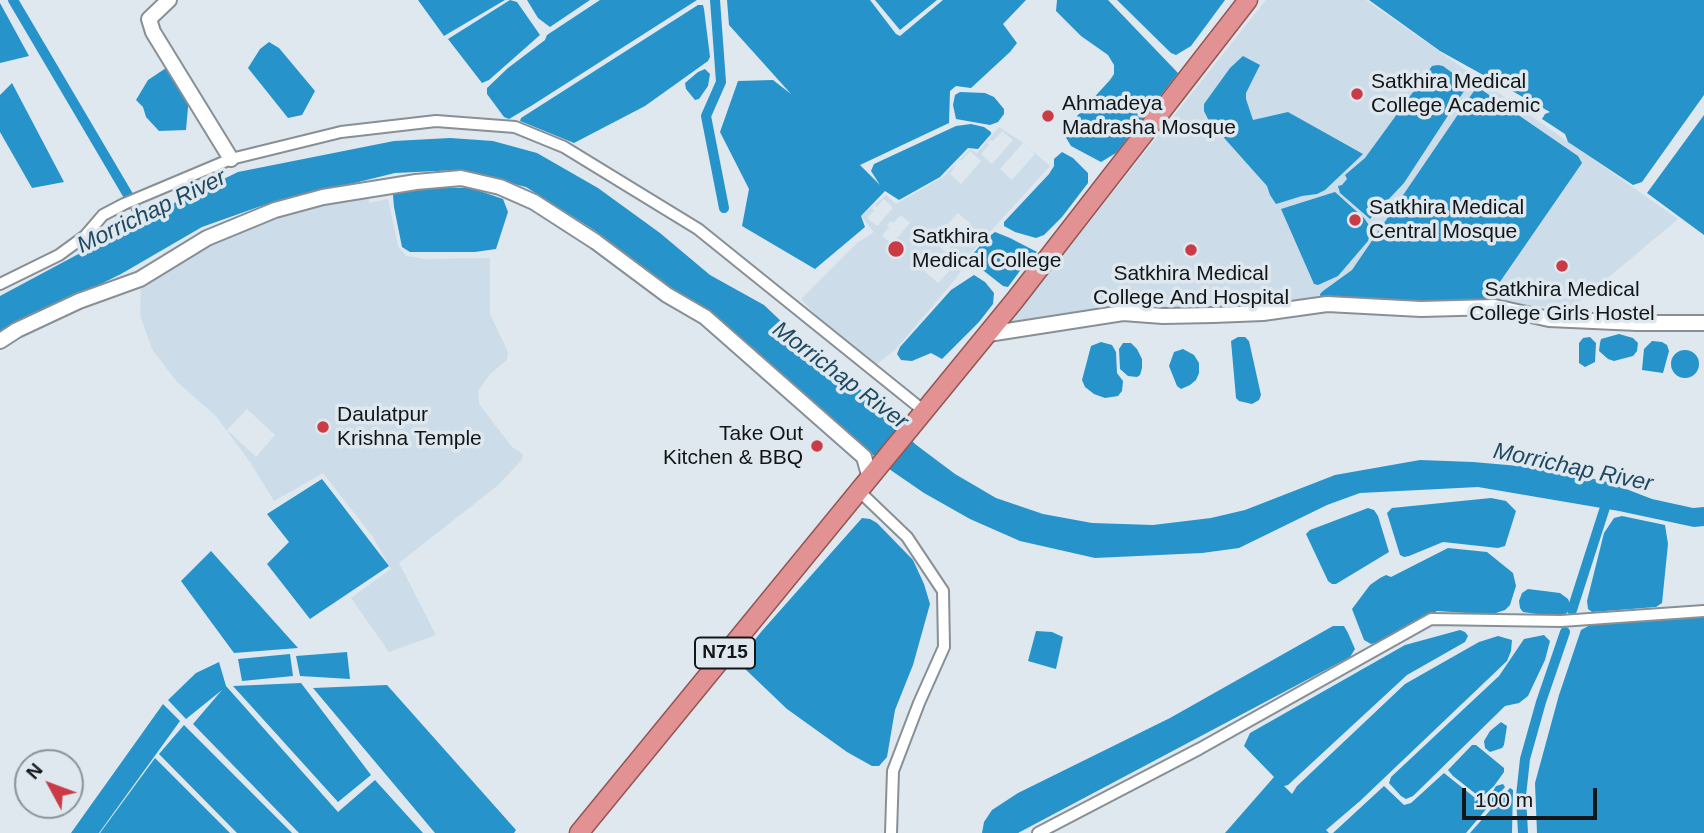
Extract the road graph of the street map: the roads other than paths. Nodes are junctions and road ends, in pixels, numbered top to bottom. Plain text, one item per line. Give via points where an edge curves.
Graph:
1 (169, 0) edge
2 (1248, 0) edge
3 (231, 159) junction
4 (0, 284) edge
5 (1704, 323) edge
6 (988, 334) junction
7 (0, 341) edge
8 (921, 415) junction
9 (867, 481) junction
10 (1704, 611) edge
11 (579, 833) edge
12 (891, 833) edge
13 (1038, 833) edge

1 - 3 street via 149,19 153,32
2 - 6 highway
3 - 4 street via 103,215 59,255
3 - 8 street via 341,132 436,121 515,127 564,148 698,229
5 - 6 street via 1549,319 1500,307 1325,304 1265,313 1123,313
6 - 8 highway
7 - 9 street via 79,301 139,279 207,238 275,210 323,197 461,178 500,187 534,202 705,317 864,457
8 - 9 highway, N715
9 - 11 highway, N715
9 - 12 street via 943,591 944,648 893,771
10 - 13 street via 1561,621 1431,619

